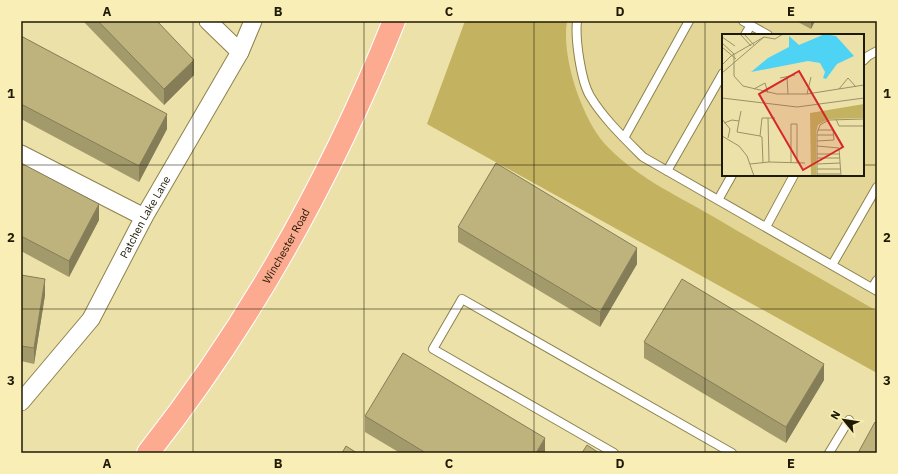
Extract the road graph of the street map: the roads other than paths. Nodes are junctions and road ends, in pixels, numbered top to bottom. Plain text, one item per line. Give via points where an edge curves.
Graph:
1 (208, 21) edge
2 (253, 21) edge
3 (394, 21) edge
4 (577, 21) edge
5 (689, 21) edge
6 (743, 21) edge
7 (751, 25) junction
8 (746, 34) edge
9 (766, 34) edge
10 (877, 51) edge
11 (240, 52) junction
12 (864, 61) edge
13 (722, 75) edge
14 (624, 138) junction
15 (21, 154) edge
16 (667, 171) junction
17 (731, 176) edge
18 (793, 176) edge
19 (877, 187) edge
20 (718, 200) junction
21 (144, 217) junction
22 (766, 227) junction
23 (832, 266) junction
24 (877, 280) edge
25 (875, 290) edge
26 (27, 388) edge
27 (21, 402) edge
28 (849, 420) dead end
29 (148, 453) edge
30 (614, 453) edge
31 (732, 453) edge
32 (830, 453) edge

1 - 11 street
2 - 11 street, Patchen Lake Lane
3 - 29 highway, Winchester Road via 358,107 309,207 210,370
4 - 14 lane via 578,56 589,95
5 - 14 lane
6 - 7 lane
7 - 8 lane
7 - 9 lane
10 - 12 lane
11 - 21 street, Patchen Lake Lane
13 - 16 lane
14 - 16 lane via 643,157
15 - 21 street
16 - 20 lane
17 - 20 lane
18 - 22 lane
19 - 23 lane
20 - 22 lane
21 - 26 street, Patchen Lake Lane via 91,319
22 - 23 lane
23 - 25 lane
24 - 25 lane
26 - 27 street, Patchen Lake Lane
28 - 32 lane
30 - 31 lane via 433,349 462,299

